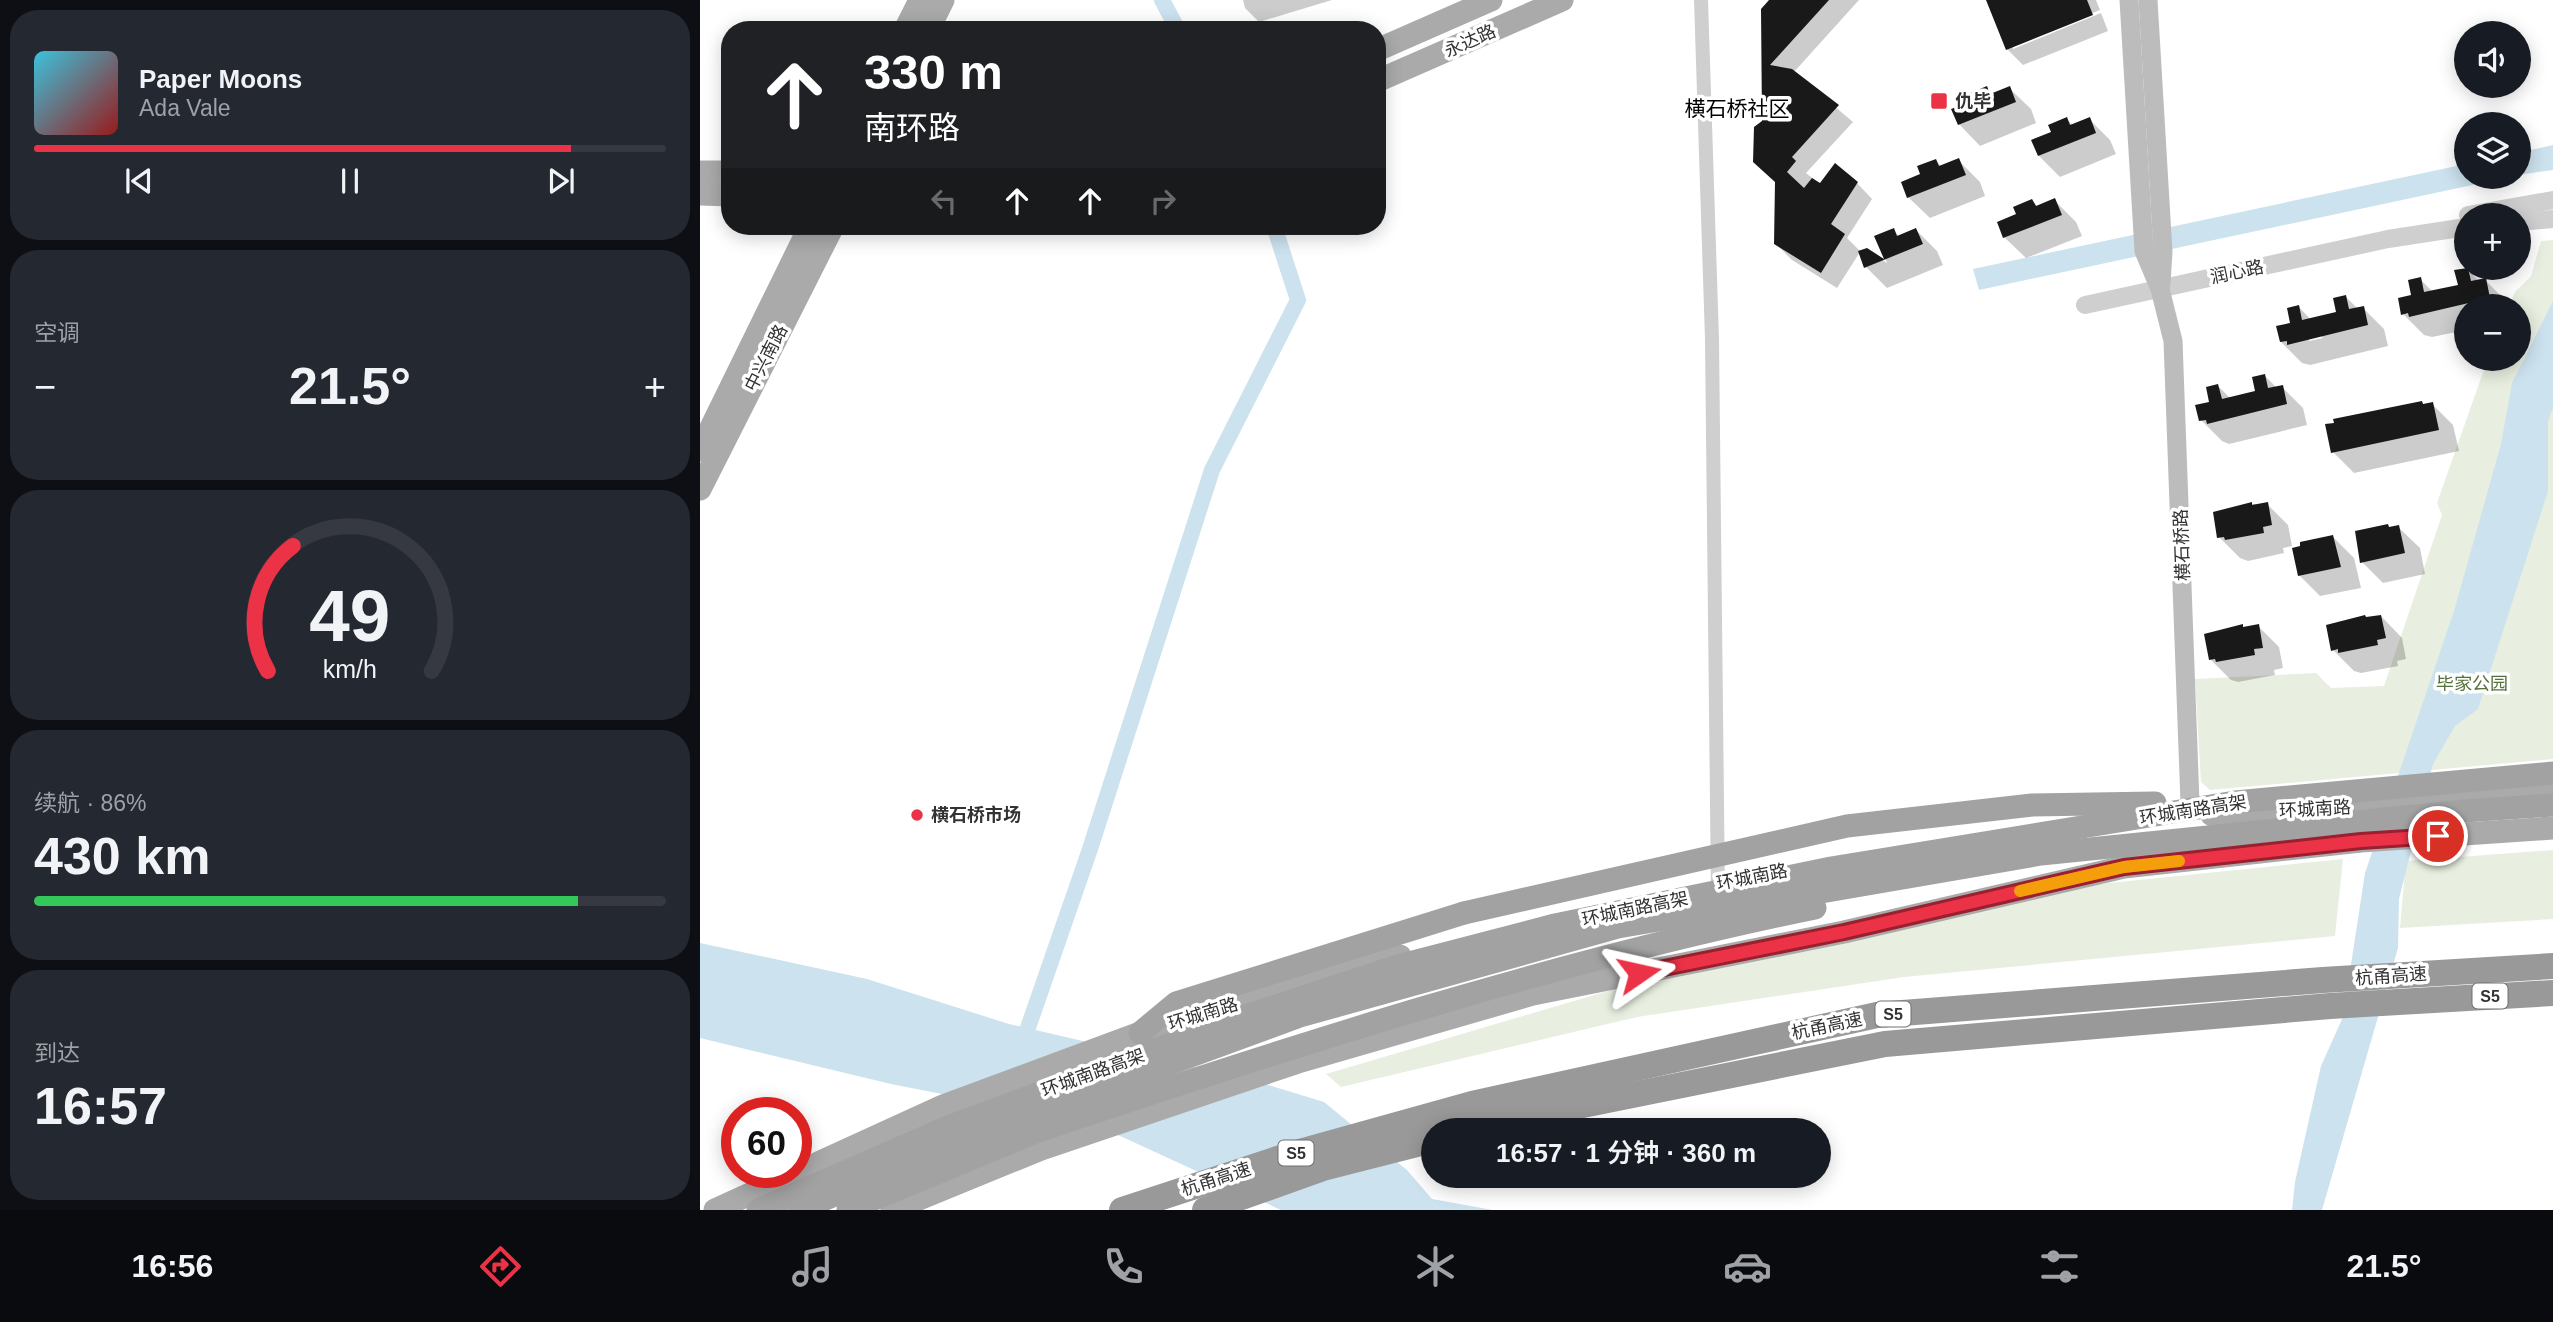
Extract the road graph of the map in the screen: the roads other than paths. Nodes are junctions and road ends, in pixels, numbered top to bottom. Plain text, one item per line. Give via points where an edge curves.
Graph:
1 (920, 0) edge
2 (943, 0) edge
3 (1491, 0) edge
4 (1562, 0) edge
5 (1701, 0) edge
6 (2129, 0) edge
7 (2148, 0) edge
8 (910, 21) edge
9 (933, 21) edge
10 (1386, 46) edge
11 (1386, 77) edge
12 (700, 172) edge
13 (721, 172) edge
14 (700, 194) edge
15 (721, 195) edge
16 (2553, 200) edge
17 (2531, 204) edge
18 (2553, 219) edge
19 (2454, 220) edge
20 (2531, 221) edge
21 (2454, 229) edge
22 (806, 235) edge
23 (828, 235) edge
24 (2388, 239) junction
25 (2160, 289) junction
26 (2085, 305) dead end
27 (700, 450) edge
28 (700, 489) edge
29 (2553, 773) edge
30 (2553, 786) edge
31 (2235, 802) junction
32 (2190, 803) junction
33 (2553, 805) edge
34 (2553, 828) edge
35 (2041, 854) junction
36 (1718, 884) junction
37 (1718, 957) junction
38 (2553, 966) edge
39 (2553, 992) edge
40 (1140, 1033) junction
41 (1472, 1117) edge
42 (1039, 1140) junction
43 (1421, 1143) edge
44 (715, 1210) edge
45 (758, 1210) edge
46 (799, 1210) edge
47 (848, 1210) edge
48 (891, 1210) edge
49 (1122, 1210) edge
50 (1205, 1210) edge

1 - 8 main road
2 - 9 main road
3 - 10 main road, 永达路
4 - 11 main road, 永达路
5 - 36 street via 1712,339
6 - 25 main road, 横石桥路 via 2144,251
7 - 25 main road, 横石桥路 via 2163,252
12 - 13 main road
14 - 15 main road
16 - 17 street, 润心路
18 - 20 street
19 - 24 street, 润心路
21 - 24 street, 润心路
22 - 27 main road, 中兴南路
23 - 28 main road, 中兴南路
24 - 25 street, 润心路
25 - 26 street, 润心路
25 - 32 main road, 横石桥路 via 2173,341
29 - 31 highway, 环城南路高架, bridge
30 - 36 main road, 环城南路 via 2006,836 1852,856
31 - 32 highway, bridge
31 - 45 highway, 环城南路高架, bridge via 1831,868 1555,925 1398,966 1246,1016 948,1127
32 - 40 highway, bridge via 2032,805 1847,827 1464,913 1175,1003
33 - 35 highway, 环城南路高架, bridge
34 - 37 main road, 环城南路 via 2361,841 2124,867
35 - 42 highway, bridge via 1589,963 1294,1046
35 - 46 highway, 环城南路高架, bridge via 1618,927 1300,1016 1005,1124
36 - 37 street
36 - 40 main road, 环城南路 via 1338,971
37 - 42 main road, 环城南路 via 1533,994
38 - 41 highway, 杭甬高速 / S5 via 1877,1015
39 - 41 highway, 杭甬高速 / S5, bridge via 2330,1006 1885,1045 1528,1116
40 - 44 main road, 环城南路 via 943,1107
41 - 49 highway, 杭甬高速 / S5 via 1296,1153
42 - 47 highway
42 - 48 main road
43 - 50 highway, 杭甬高速 / S5 via 1323,1168

